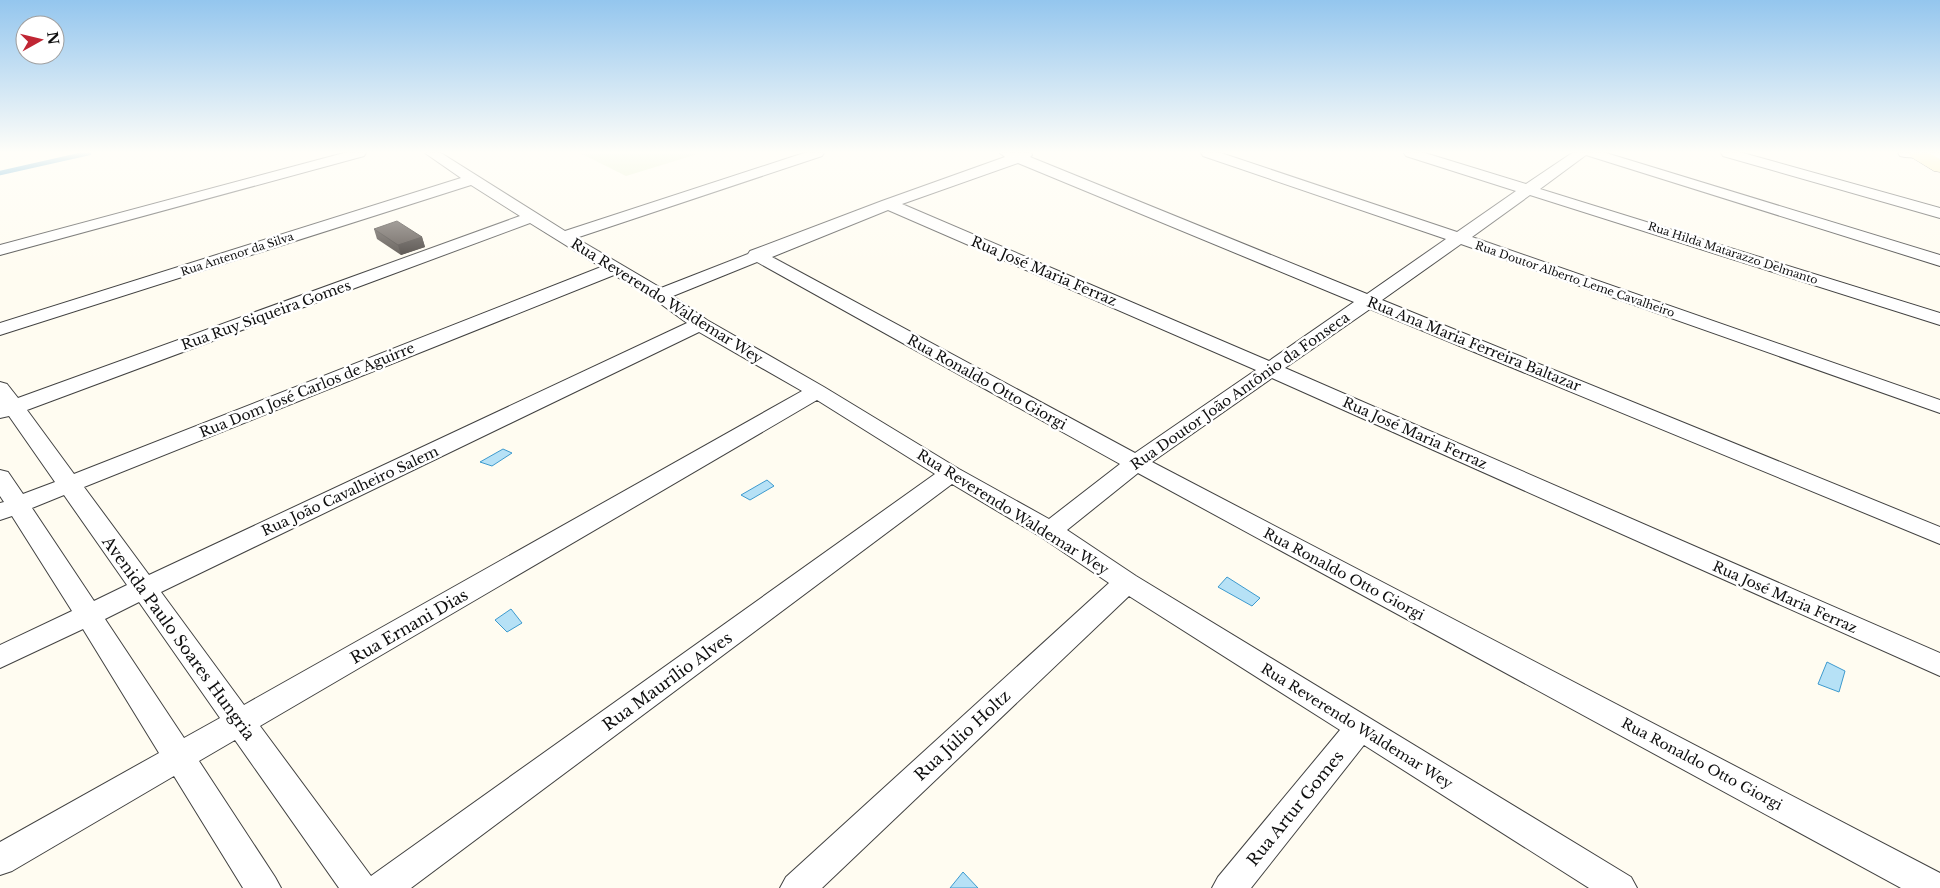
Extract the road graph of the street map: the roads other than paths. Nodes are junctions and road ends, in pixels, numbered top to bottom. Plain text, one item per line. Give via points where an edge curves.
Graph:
1 (206, 194) edge
2 (425, 194) edge
3 (498, 194) edge
4 (692, 194) edge
5 (913, 194) edge
6 (1116, 194) edge
7 (1330, 194) edge
8 (1521, 194) edge
9 (1546, 194) edge
10 (1726, 194) edge
11 (1876, 194) edge
12 (888, 204) junction
13 (1940, 213) edge
14 (532, 217) junction
15 (563, 237) junction
16 (1459, 238) junction
17 (0, 250) edge
18 (756, 255) junction
19 (1940, 261) edge
20 (615, 268) junction
21 (660, 295) junction
22 (1369, 300) junction
23 (1940, 319) edge
24 (700, 324) junction
25 (0, 328) edge
26 (1270, 370) junction
27 (817, 391) junction
28 (5, 402) edge
29 (1940, 408) edge
30 (1136, 464) junction
31 (951, 474) junction
32 (0, 478) edge
33 (69, 484) junction
34 (9, 508) edge
35 (1050, 531) junction
36 (1940, 536) edge
37 (1126, 582) junction
38 (144, 589) junction
39 (89, 615) junction
40 (0, 657) edge
41 (1940, 665) edge
42 (240, 723) junction
43 (1360, 728) junction
44 (179, 757) junction
45 (0, 860) edge
46 (263, 888) edge
47 (359, 888) edge
48 (383, 888) edge
49 (798, 888) edge
50 (1230, 888) edge
51 (1619, 888) edge
52 (1934, 888) edge

1 - 17 street
2 - 25 street, Rua Antenor da Silva
3 - 14 street, Rua Reverendo Waldemar Wey
4 - 15 street
5 - 12 street
6 - 22 street, Rua Ana Maria Ferreira Baltazar
7 - 16 street, Rua Doutor Alberto Leme Cavalheiro
8 - 16 street, Rua Doutor João Antônio da Fonseca
9 - 23 street, Rua Hilda Matarazzo Delmanto
10 - 19 street
11 - 13 street
12 - 18 street
12 - 26 street, Rua José Maria Ferraz
14 - 15 street, Rua Reverendo Waldemar Wey
14 - 28 street, Rua Ruy Siqueira Gomes
15 - 20 street, Rua Reverendo Waldemar Wey
16 - 22 street, Rua Doutor João Antônio da Fonseca
16 - 29 street, Rua Doutor Alberto Leme Cavalheiro
18 - 21 street
18 - 30 street, Rua Ronaldo Otto Giorgi
20 - 21 street, Rua Reverendo Waldemar Wey
20 - 33 street, Rua Dom José Carlos de Aguirre
21 - 24 street, Rua Reverendo Waldemar Wey
22 - 26 street, Rua Doutor João Antônio da Fonseca
22 - 36 street, Rua Ana Maria Ferreira Baltazar
24 - 27 street, Rua Reverendo Waldemar Wey
24 - 38 street, Rua João Cavalheiro Salem
26 - 30 street, Rua Doutor João Antônio da Fonseca
26 - 41 street, Rua José Maria Ferraz
27 - 31 street, Rua Reverendo Waldemar Wey
27 - 42 street, Rua Ernani Dias
28 - 33 street, Avenida Paulo Soares Hungria
30 - 35 street, Rua Doutor João Antônio da Fonseca
30 - 52 street, Rua Ronaldo Otto Giorgi
31 - 35 street, Rua Reverendo Waldemar Wey
31 - 48 street, Rua Maurílio Alves
32 - 34 street
33 - 34 street, Rua Dom José Carlos de Aguirre
33 - 38 street, Avenida Paulo Soares Hungria
34 - 39 street
35 - 37 street, Rua Reverendo Waldemar Wey
37 - 43 street, Rua Reverendo Waldemar Wey
37 - 49 street, Rua Júlio Holtz
38 - 39 street, Rua João Cavalheiro Salem
38 - 42 street, Avenida Paulo Soares Hungria
39 - 40 street, Rua João Cavalheiro Salem
39 - 44 street
42 - 44 street, Rua Ernani Dias
42 - 47 street, Avenida Paulo Soares Hungria
43 - 50 street, Rua Artur Gomes
43 - 51 street, Rua Reverendo Waldemar Wey
44 - 45 street, Rua Ernani Dias
44 - 46 street

